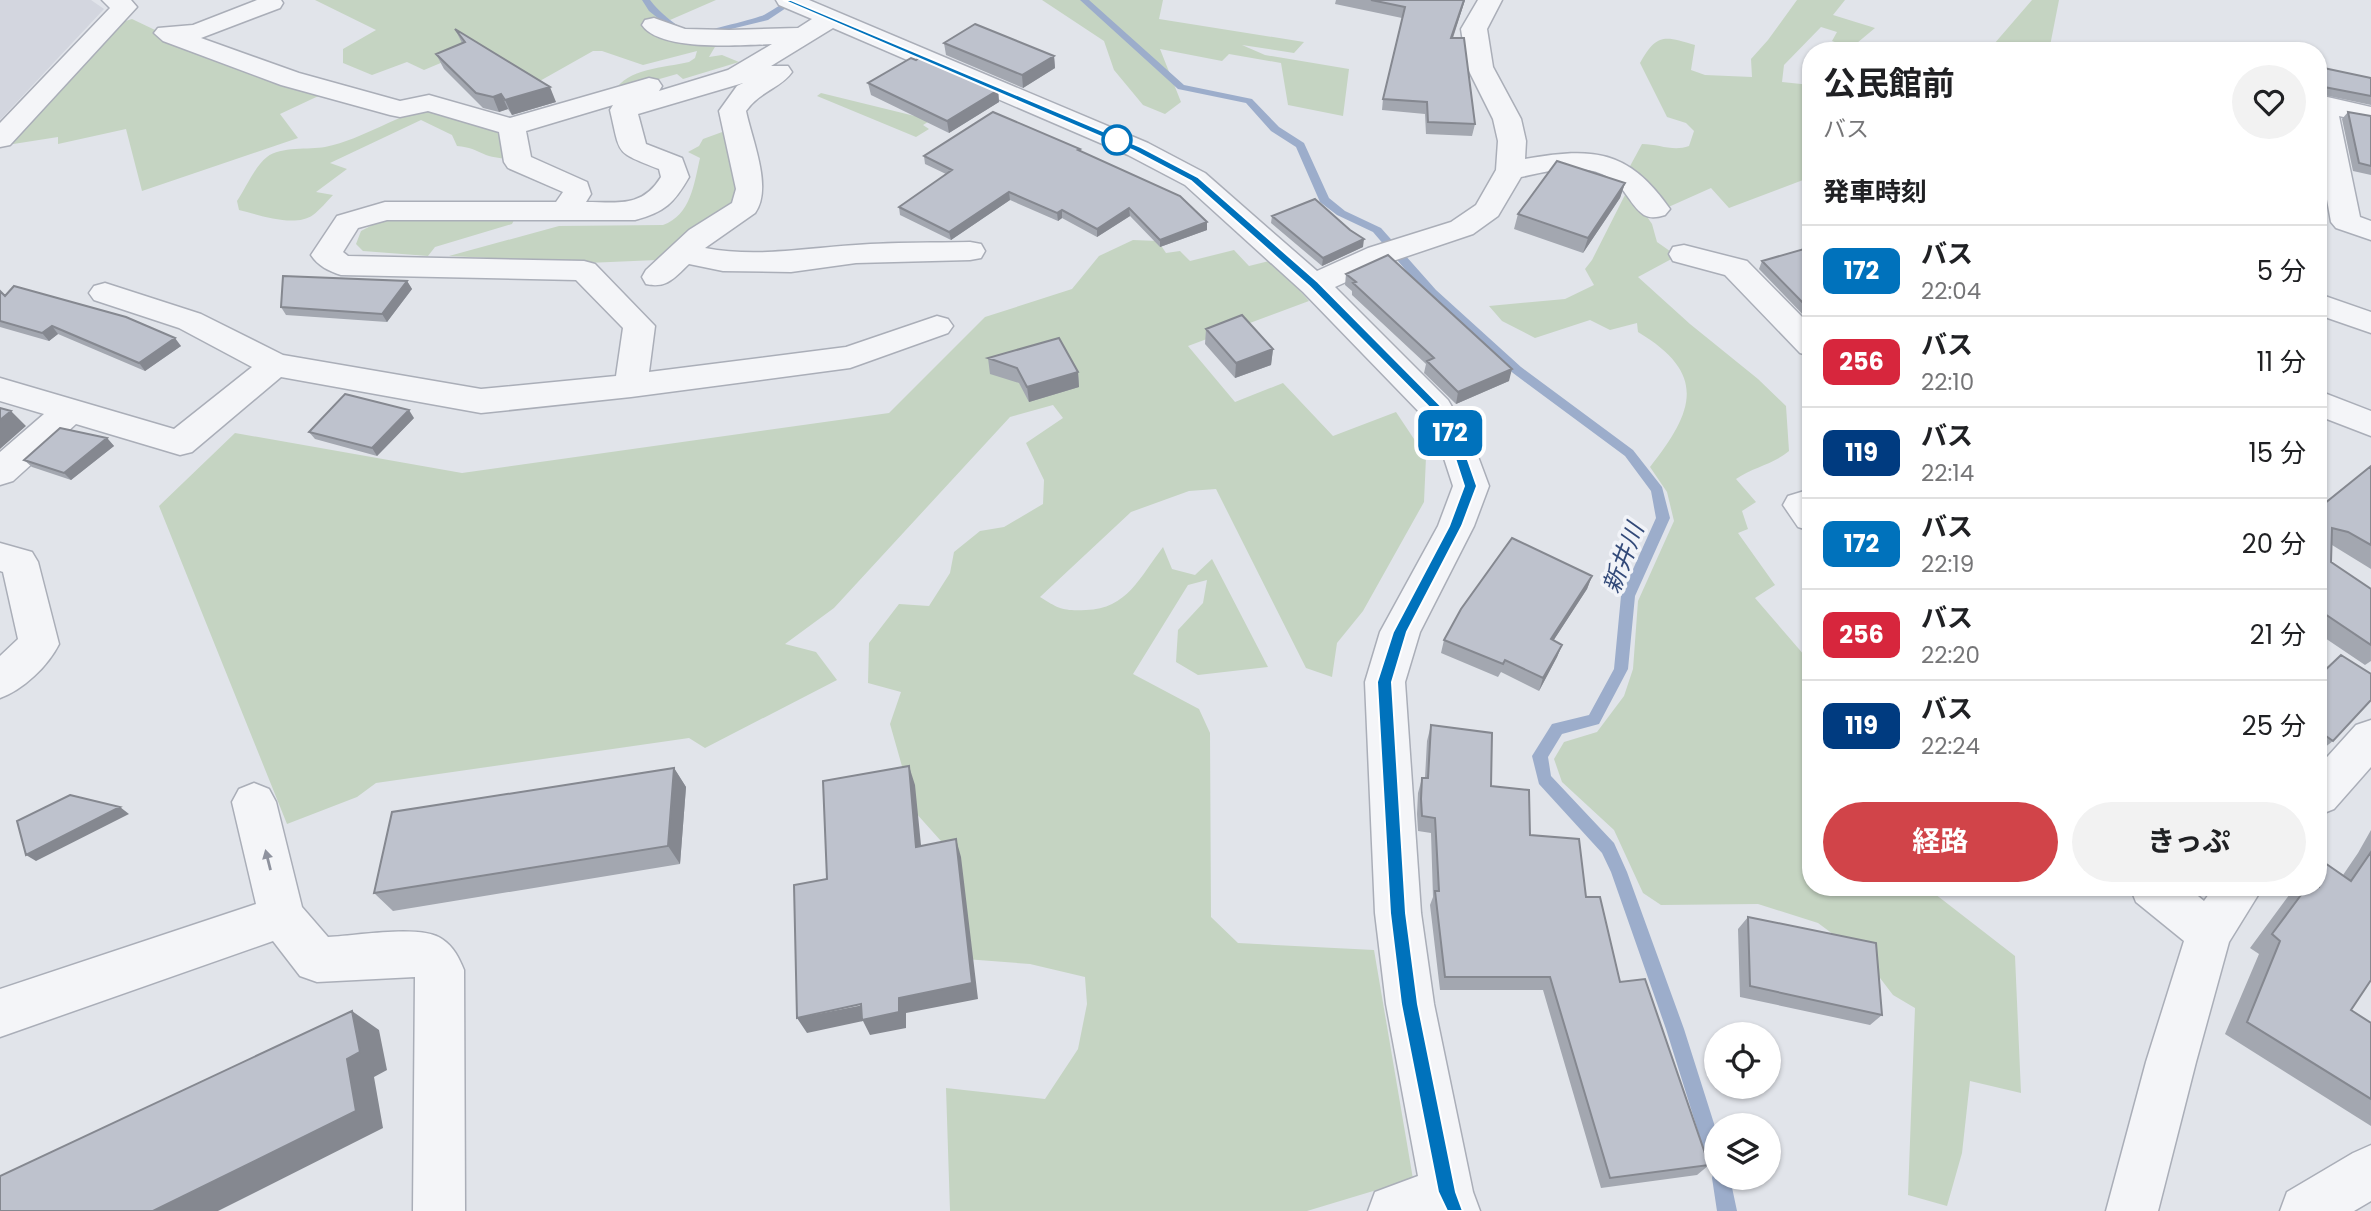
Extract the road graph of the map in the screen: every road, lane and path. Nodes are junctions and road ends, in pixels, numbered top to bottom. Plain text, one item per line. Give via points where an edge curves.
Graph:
1 (788, 0) edge
2 (1490, 0) edge
3 (120, 4) edge
4 (271, 4) dead end
5 (654, 25) dead end
6 (828, 27) junction
7 (172, 36) junction
8 (677, 78) dead end
9 (2327, 105) edge
10 (2371, 114) edge
11 (2327, 121) edge
12 (509, 127) junction
13 (0, 139) edge
14 (1510, 170) junction
15 (1655, 209) dead end
16 (564, 212) junction
17 (2352, 224) edge
18 (970, 251) dead end
19 (682, 253) junction
20 (1684, 254) dead end
21 (657, 277) dead end
22 (1314, 285) junction
23 (105, 293) dead end
24 (2327, 307) edge
25 (2371, 323) edge
26 (937, 326) dead end
27 (1802, 336) edge
28 (275, 365) junction
29 (631, 386) junction
30 (0, 389) edge
31 (2327, 405) edge
32 (70, 410) junction
33 (2371, 424) edge
34 (0, 472) edge
35 (0, 557) edge
36 (0, 681) edge
37 (2371, 738) edge
38 (2327, 787) edge
39 (254, 802) dead end
40 (2163, 896) edge
41 (2235, 896) edge
42 (282, 917) junction
43 (2209, 933) junction
44 (2, 1010) edge
45 (2371, 1171) edge
46 (1450, 1202) edge
47 (2325, 1207) edge
48 (439, 1211) edge
49 (1394, 1211) edge
50 (2133, 1211) edge

1 - 6 street
2 - 14 street via 1474,29 1480,67 1507,119 1512,141
3 - 7 street
3 - 13 street
4 - 7 street via 199,31
5 - 6 street via 681,36 729,38
6 - 16 street via 737,76 623,110 633,149 672,164 675,177 663,197 635,211
6 - 19 street via 737,103 732,111 750,189 745,206
6 - 22 street via 1138,149 1195,179
7 - 12 street via 290,79 400,109 429,103
8 - 12 street
9 - 10 street
11 - 17 street
12 - 16 street via 518,162 577,188
14 - 15 street via 1591,161 1624,174
14 - 22 street via 1488,210 1462,228
16 - 29 street via 385,211 347,222 326,255 341,265 584,271 639,326
18 - 19 street via 856,254 791,262 723,261
19 - 21 street
20 - 27 street via 1736,268
22 - 46 street via 1436,408 1456,443 1471,486 1456,526 1400,632 1385,682 1400,926 1410,1004
23 - 28 street via 190,321
24 - 25 street
26 - 29 street via 850,357
28 - 29 street via 481,401
28 - 32 street via 180,443
30 - 32 street
31 - 33 street
32 - 34 street
35 - 36 street via 19,562 39,644
37 - 38 street
42 -> 39 street
40 - 43 street
41 - 43 street
42 - 44 street
42 - 48 street via 317,960 425,954 441,970
43 - 50 street
45 - 47 street
46 - 49 street

